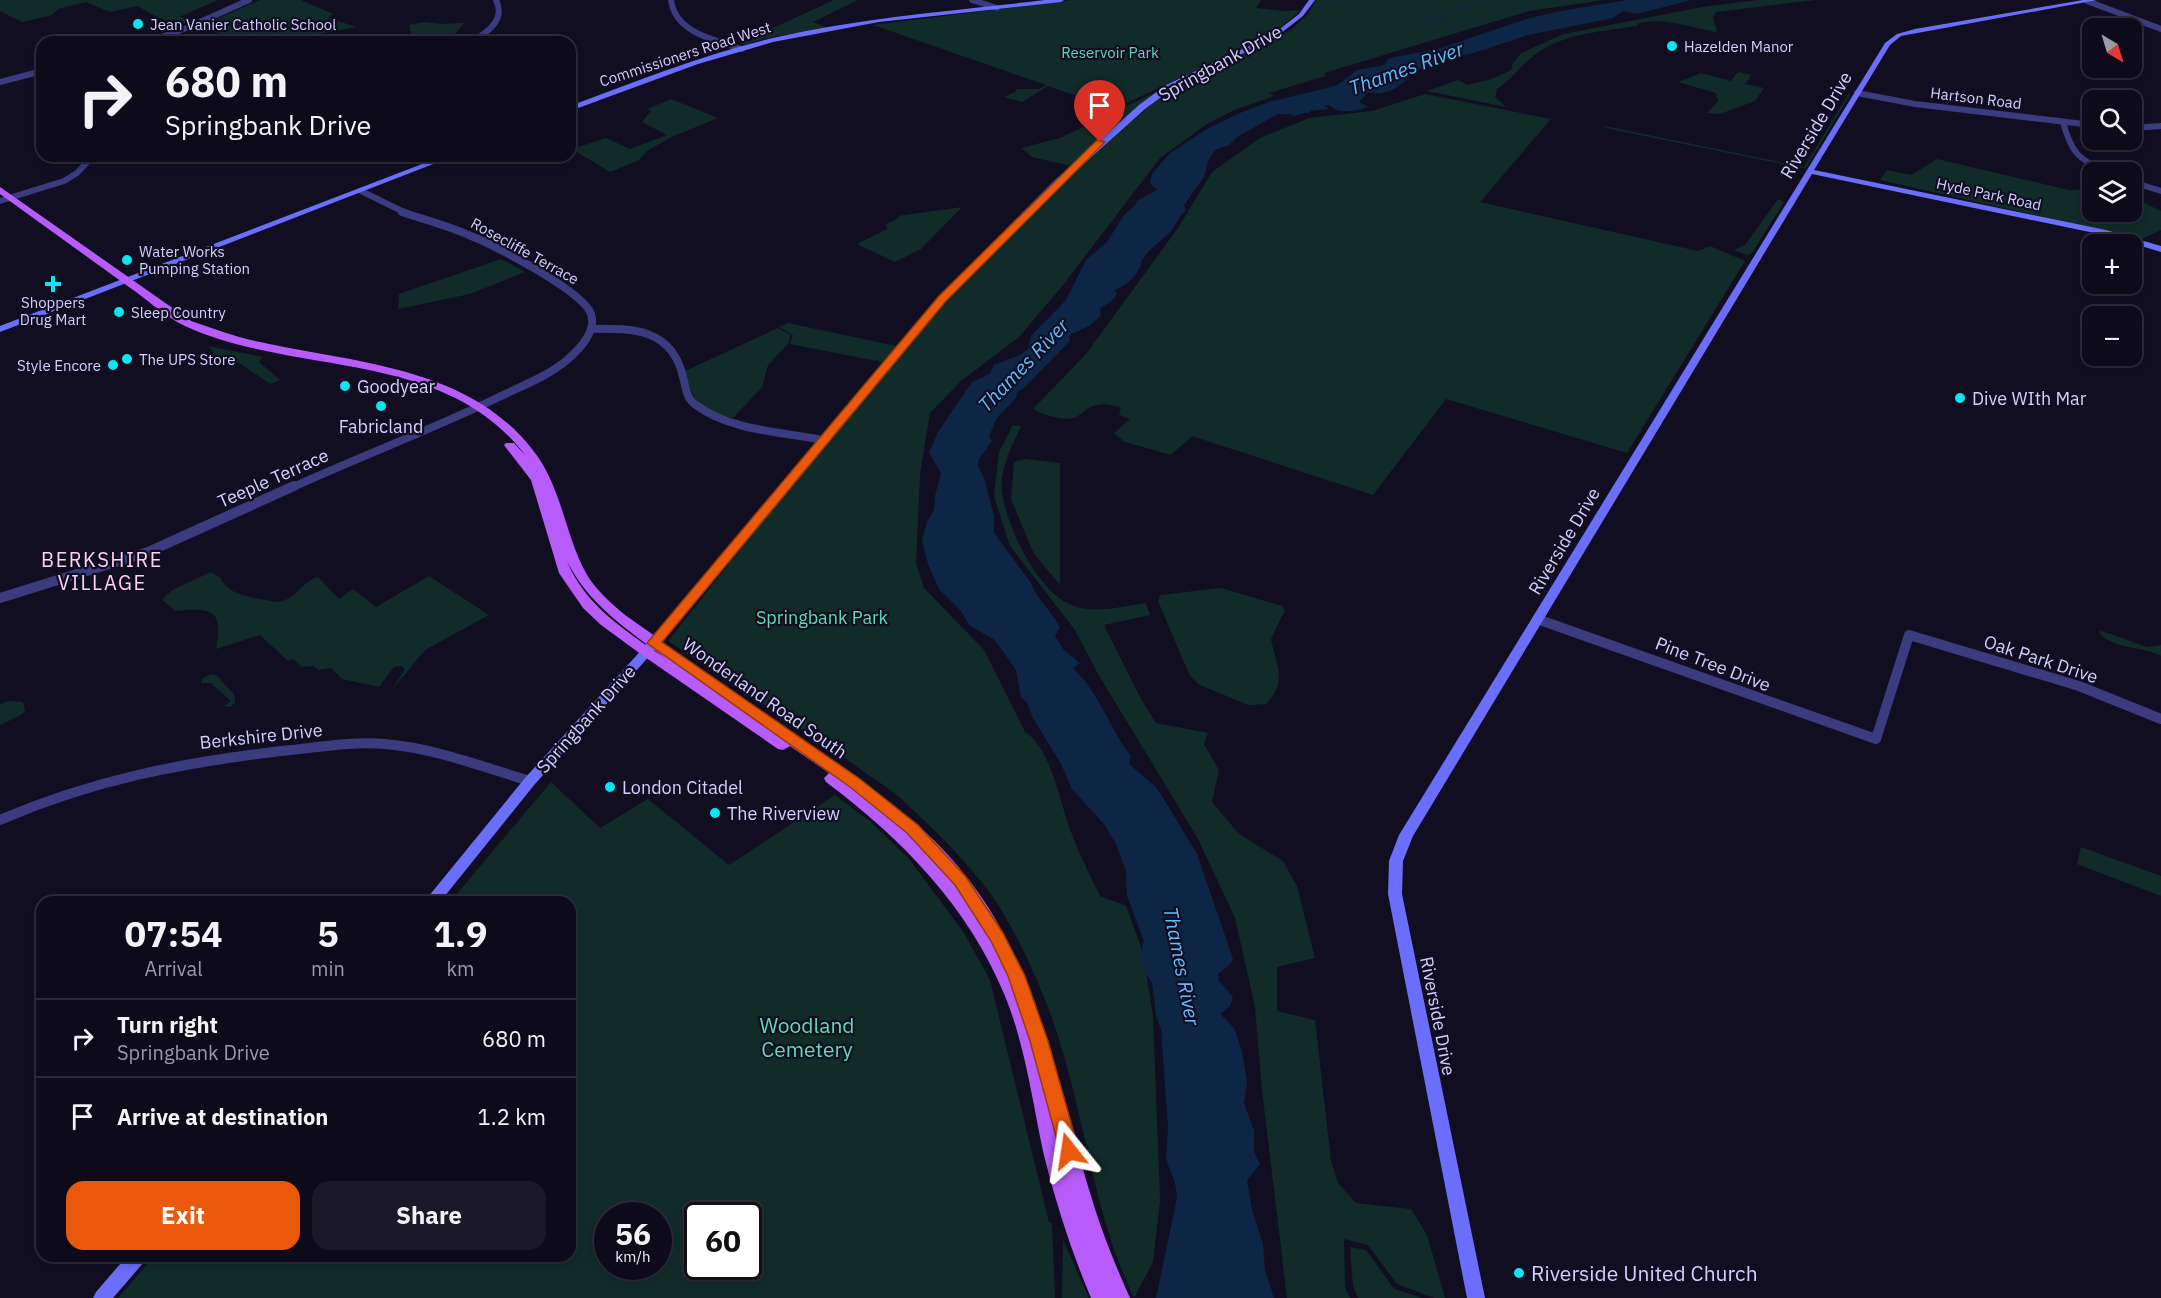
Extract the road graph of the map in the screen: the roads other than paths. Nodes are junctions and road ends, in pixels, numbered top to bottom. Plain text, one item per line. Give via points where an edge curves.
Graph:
1 (249, 0) edge
2 (496, 0) edge
3 (671, 0) edge
4 (972, 0) edge
5 (1061, 0) edge
6 (1312, 0) edge
7 (2091, 1) edge
8 (997, 8) junction
9 (2161, 29) edge
10 (164, 36) edge
11 (481, 36) edge
12 (742, 49) junction
13 (36, 73) edge
14 (0, 82) edge
15 (1857, 93) junction
16 (576, 107) edge
17 (2063, 122) junction
18 (2082, 124) edge
19 (2161, 126) edge
20 (2142, 127) edge
21 (87, 162) edge
22 (435, 162) edge
23 (2084, 162) edge
24 (1809, 171) junction
25 (2142, 185) edge
26 (361, 191) junction
27 (2161, 191) edge
28 (2, 197) edge
29 (2161, 249) edge
30 (122, 282) junction
31 (0, 329) edge
32 (592, 329) junction
33 (475, 409) junction
34 (824, 440) junction
35 (0, 598) edge
36 (1537, 619) junction
37 (1909, 635) joint
38 (650, 647) junction
39 (2161, 719) edge
40 (530, 781) junction
41 (0, 820) edge
42 (436, 896) edge
43 (133, 1262) edge
44 (1094, 1262) junction
45 (102, 1298) edge
46 (1101, 1298) edge
47 (1120, 1298) edge
48 (1476, 1298) edge

1 - 10 street
2 - 11 street via 499,18
3 - 12 street via 670,10 683,25
4 - 8 street
5 - 8 main road, Commissioners Road West
6 - 34 main road, Springbank Drive via 1285,28 1169,87 1100,142 943,298
7 - 9 street
7 - 15 main road, Riverside Drive via 1899,35 1887,44
8 - 12 main road, Commissioners Road West via 837,28
12 - 16 main road, Commissioners Road West
13 - 14 street
15 - 17 street, Hartson Road
15 - 24 main road, Riverside Drive
17 - 18 street, Hartson Road
17 - 23 street via 2069,148
19 - 20 street
21 - 28 street via 64,181
22 - 26 main road
24 - 29 main road, Hyde Park Road via 2106,233
24 - 36 main road, Riverside Drive
25 - 27 street
26 - 30 main road
26 - 32 street, Rosecliffe Terrace via 396,210 472,236 568,288 584,301 592,315
28 - 30 main road, Wonderland Road South
30 - 31 main road
30 - 33 main road, Wonderland Road South via 213,334 243,343 390,369 427,381
32 - 33 street via 567,360
32 - 34 street via 642,331 664,340 676,357 686,394 693,403 717,417
33 - 35 street, Teeple Terrace via 148,552
33 - 38 main road, Wonderland Road South via 513,435 534,458 547,482 572,561 584,581
34 - 38 main road, Springbank Drive
36 - 37 street, Pine Tree Drive via 1876,739
36 - 48 main road, Riverside Drive via 1406,835 1396,861 1395,894
37 - 39 street, Oak Park Drive via 2079,686
38 - 40 main road, Springbank Drive
38 - 44 main road, Wonderland Road South via 676,672 879,814 942,876 996,959 1027,1035 1062,1190
38 - 44 main road, Wonderland Road South via 855,783 912,829 961,881 998,938 1024,995 1083,1207
40 - 41 street, Berkshire Drive via 412,749 356,743 173,765 101,781 38,802
40 - 42 main road, Springbank Drive
43 - 45 main road
44 - 46 main road
44 - 47 main road

